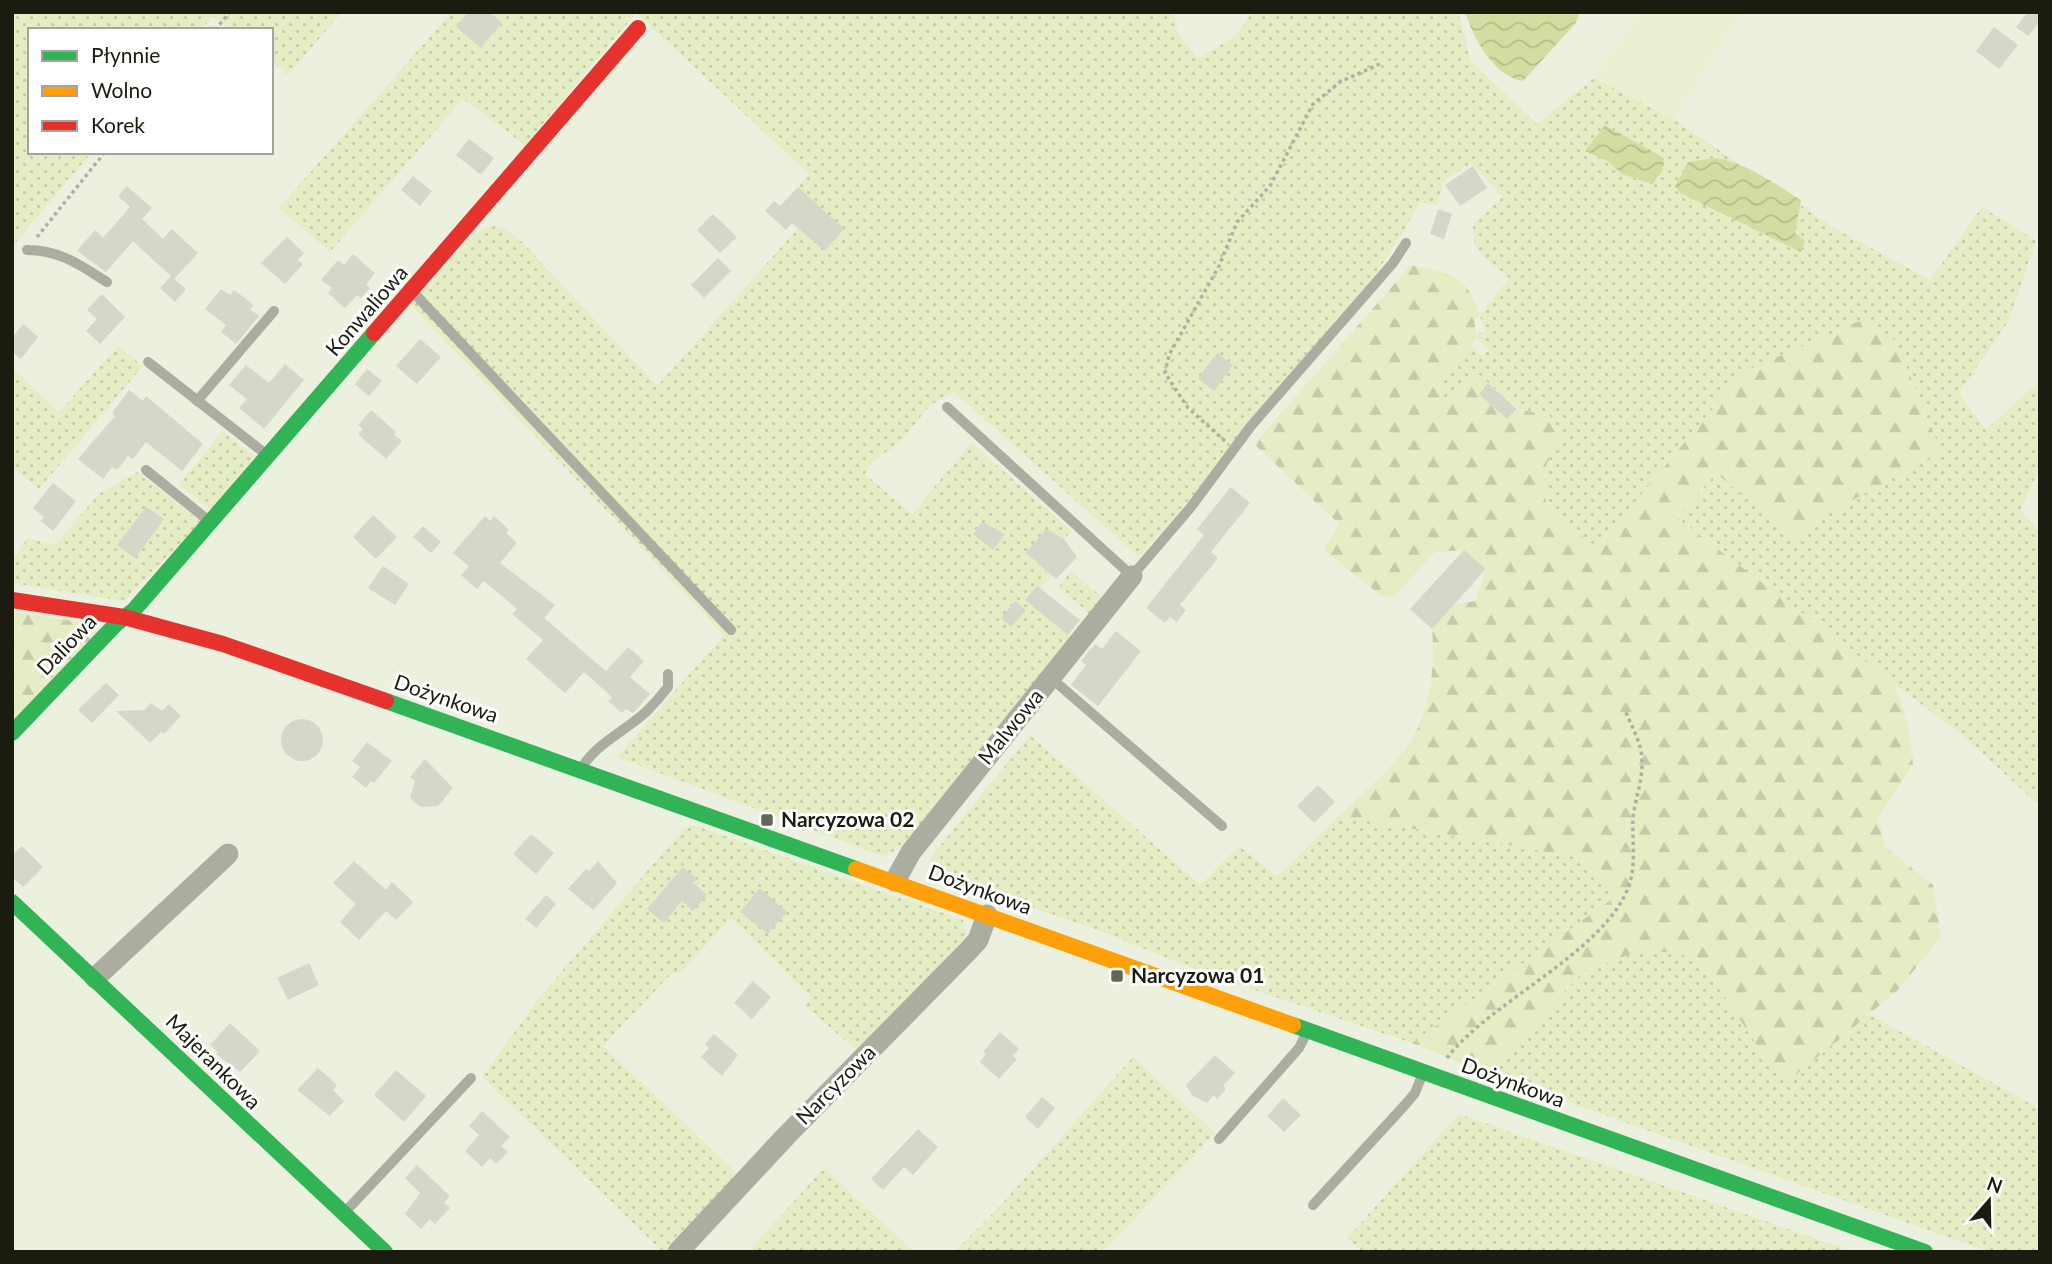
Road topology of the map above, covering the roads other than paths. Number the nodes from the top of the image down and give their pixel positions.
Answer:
1 (638, 28) dead end
2 (1406, 243) dead end
3 (27, 250) road end
4 (107, 282) dead end
5 (412, 291) junction
6 (274, 310) dead end
7 (148, 362) dead end
8 (197, 401) junction
9 (947, 407) dead end
10 (269, 456) junction
11 (146, 470) dead end
12 (210, 521) junction
13 (1132, 576) junction
14 (12, 600) edge
15 (124, 617) junction
16 (731, 630) dead end
17 (668, 674) dead end
18 (1051, 678) junction
19 (12, 733) edge
20 (581, 769) junction
21 (1222, 826) dead end
22 (228, 854) dead end
23 (895, 881) junction
24 (12, 902) edge
25 (987, 915) junction
26 (96, 978) junction
27 (1307, 1032) junction
28 (1429, 1076) junction
29 (471, 1078) dead end
30 (1219, 1139) dead end
31 (1313, 1205) dead end
32 (344, 1213) junction
33 (385, 1252) edge
34 (678, 1252) edge
35 (1925, 1252) edge

1 - 5 street, Konwaliowa
2 - 13 lane
3 - 4 lane
5 - 10 street, Konwaliowa
5 - 16 lane
6 - 8 lane
7 - 8 lane
8 - 10 lane
9 - 13 lane
10 - 12 street, Konwaliowa
11 - 12 lane
12 - 15 street, Konwaliowa
13 - 18 street, Malwowa
14 - 15 street, Dożynkowa
15 - 19 street, Daliowa
15 - 20 street, Dożynkowa
17 - 20 lane
18 - 21 lane
18 - 23 street, Malwowa
20 - 23 street, Dożynkowa
22 - 26 street
23 - 25 street, Dożynkowa
24 - 26 street, Majerankowa
25 - 27 street, Dożynkowa
25 - 34 street, Narcyzowa
26 - 32 street, Majerankowa
27 - 28 street, Dożynkowa
27 - 30 lane
28 - 31 lane
28 - 35 street, Dożynkowa
29 - 32 lane
32 - 33 street, Majerankowa

